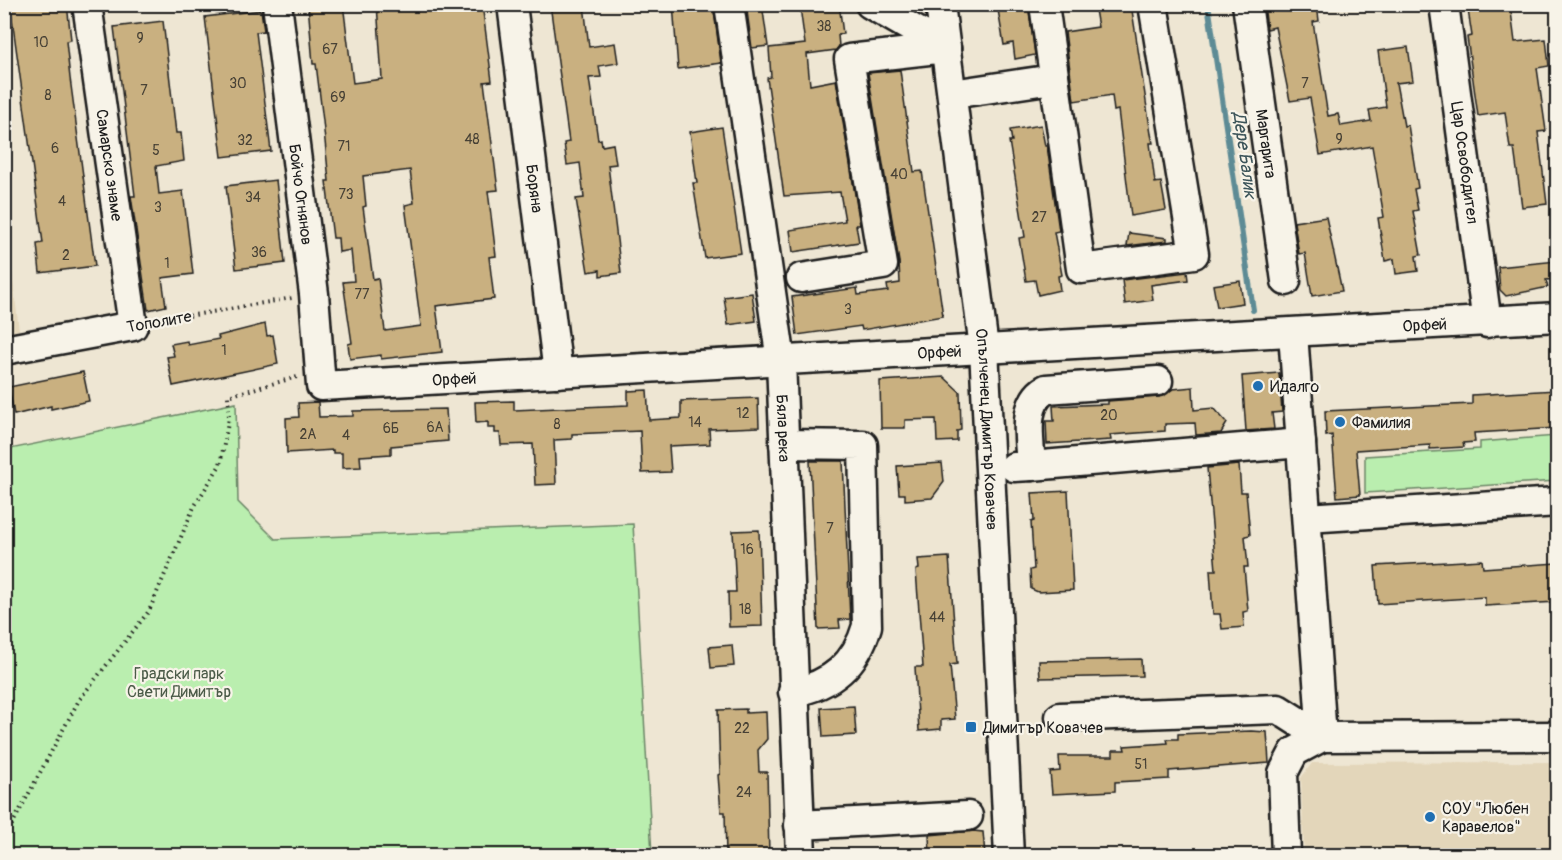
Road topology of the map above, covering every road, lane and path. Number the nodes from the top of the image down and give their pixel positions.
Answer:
1 (87, 4) edge
2 (277, 4) edge
3 (512, 4) edge
4 (729, 4) edge
5 (870, 4) edge
6 (940, 4) edge
7 (1044, 4) edge
8 (1153, 4) edge
9 (1247, 4) edge
10 (1444, 4) edge
11 (946, 48) junction
12 (1053, 79) junction
13 (952, 94) junction
14 (801, 278) dead end
15 (1286, 281) dead end
16 (314, 294) junction
17 (1557, 317) edge
18 (1487, 323) junction
19 (133, 326) junction
20 (1293, 333) junction
21 (984, 348) junction
22 (4, 350) edge
23 (781, 361) junction
24 (558, 373) junction
25 (320, 379) junction
26 (1158, 381) dead end
27 (1301, 443) junction
28 (784, 444) junction
29 (1031, 466) junction
30 (991, 469) junction
31 (1557, 502) edge
32 (1307, 518) junction
33 (1317, 670) junction
34 (793, 692) junction
35 (1278, 709) junction
36 (1060, 717) dead end
37 (1557, 735) edge
38 (1322, 737) junction
39 (1283, 772) junction
40 (968, 816) dead end
41 (799, 825) junction
42 (5, 836) edge
43 (4, 842) edge
44 (801, 855) edge
45 (1009, 855) edge
46 (1286, 855) edge

1 - 19 street, Самарско знаме
2 - 16 street, Бойчо Огнянов
3 - 24 street, Боряна
4 - 23 street, Бяла река
5 - 11 street
6 - 11 street, Опълченец Димитър Ковачев
7 - 12 street
8 - 12 street
9 - 15 street, Маргарита
10 - 18 street, Цар Освободител
11 - 13 street, Опълченец Димитър Ковачев
11 - 14 street
12 - 13 street
13 - 21 street, Опълченец Димитър Ковачев
16 - 19 path, Тополите
16 - 25 street, Бойчо Огнянов
17 - 18 street, Орфей
18 - 20 street, Орфей
19 - 22 street, Тополите
20 - 21 street, Орфей
20 - 27 street
21 - 23 street, Орфей
21 - 30 street, Опълченец Димитър Ковачев
23 - 24 street, Орфей
23 - 28 street, Бяла река
24 - 25 street, Орфей
25 - 42 path
26 - 29 street
27 - 29 street
27 - 32 street
28 - 34 street, Бяла река
28 - 34 street
29 - 30 street
30 - 45 street, Опълченец Димитър Ковачев
31 - 32 street
32 - 33 street
33 - 35 street
33 - 38 street
34 - 41 street, Бяла река
35 - 36 street
35 - 38 street
35 - 39 street
37 - 38 street
38 - 39 street
39 - 46 street
40 - 41 street
41 - 44 street, Бяла река
42 - 43 path

